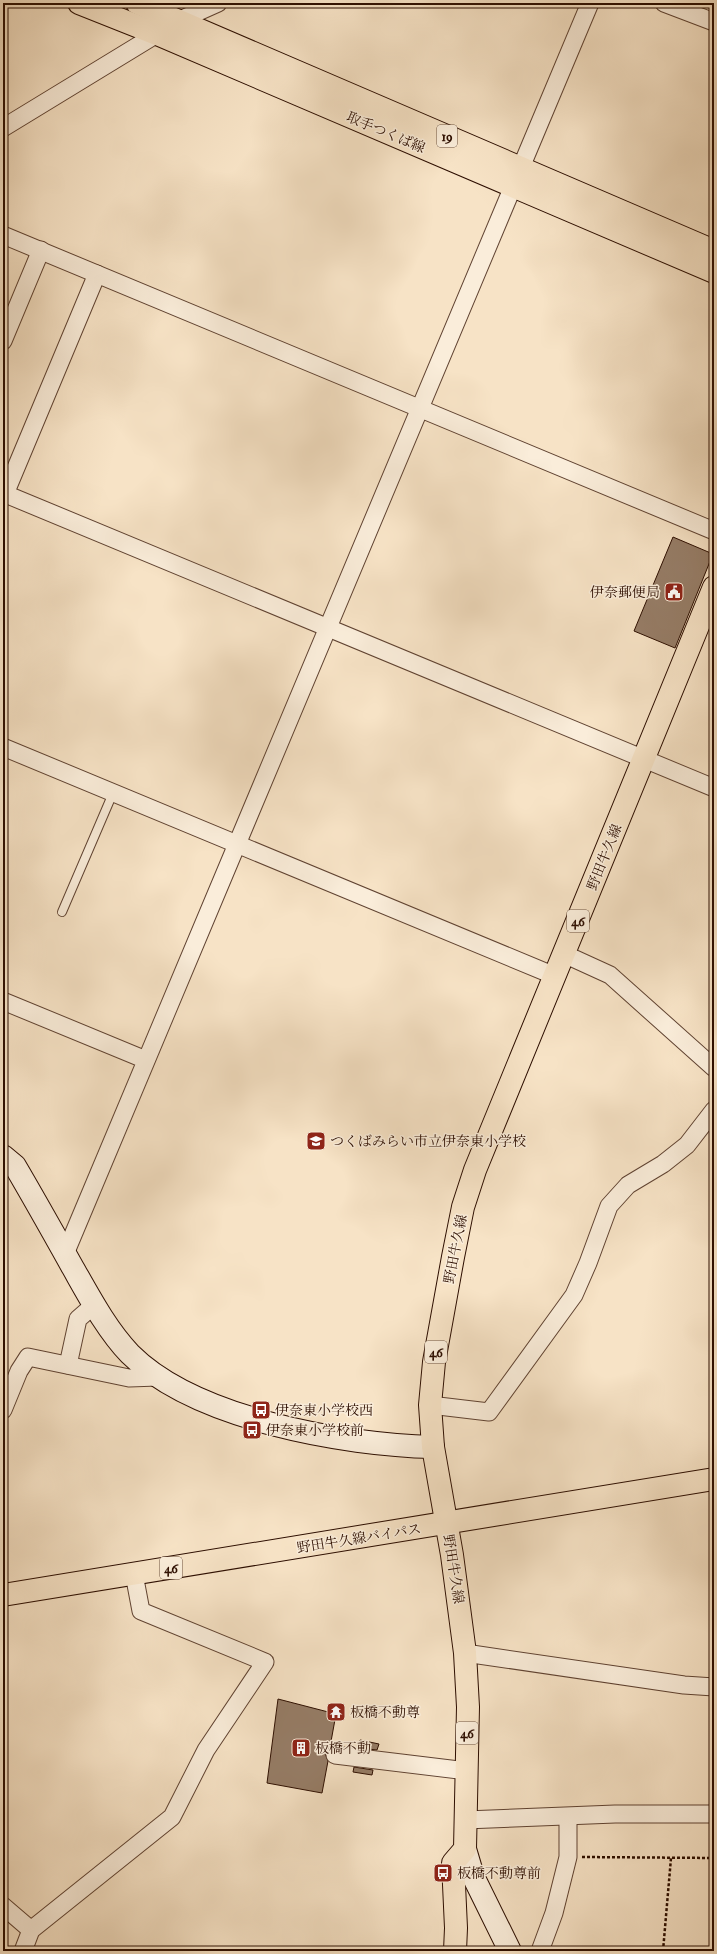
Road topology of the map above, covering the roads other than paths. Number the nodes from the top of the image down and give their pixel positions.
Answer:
1 (79, 3) edge
2 (137, 3) edge
3 (218, 3) edge
4 (590, 3) edge
5 (664, 3) edge
6 (180, 20) junction
7 (714, 22) edge
8 (157, 34) junction
9 (3, 128) edge
10 (516, 176) junction
11 (3, 236) edge
12 (41, 250) junction
13 (714, 251) edge
14 (714, 272) edge
15 (97, 274) junction
16 (3, 341) edge
17 (420, 408) junction
18 (4, 493) edge
19 (714, 531) edge
20 (714, 587) edge
21 (328, 627) junction
22 (3, 747) edge
23 (644, 759) junction
24 (714, 788) edge
25 (113, 793) junction
26 (236, 844) junction
27 (62, 912) dead end
28 (564, 954) junction
29 (555, 976) junction
30 (3, 1001) edge
31 (146, 1060) junction
32 (714, 1068) edge
33 (714, 1110) edge
34 (3, 1156) edge
35 (65, 1254) junction
36 (94, 1305) junction
37 (68, 1365) junction
38 (158, 1377) junction
39 (430, 1405) junction
40 (3, 1410) edge
41 (433, 1447) junction
42 (714, 1479) edge
43 (447, 1524) junction
44 (134, 1574) junction
45 (3, 1596) edge
46 (465, 1653) junction
47 (714, 1687) edge
48 (335, 1755) dead end
49 (467, 1772) junction
50 (714, 1814) edge
51 (568, 1817) junction
52 (465, 1820) junction
53 (465, 1850) junction
54 (3, 1906) edge
55 (31, 1930) junction
56 (23, 1951) edge
57 (455, 1951) edge
58 (510, 1951) edge
59 (540, 1951) edge

1 - 8 main road, 取手つくば線 / 19
2 - 6 main road, 取手つくば線 / 19
3 - 6 street
4 - 10 street
5 - 7 street
6 - 8 street
6 - 10 main road, 取手つくば線 / 19
8 - 9 street
8 - 10 main road, 取手つくば線 / 19
10 - 13 main road, 取手つくば線 / 19
10 - 14 main road, 取手つくば線 / 19
10 - 17 street
11 - 12 street
12 - 15 street
12 - 16 street
15 - 17 street
15 - 18 street
17 - 19 street
17 - 21 street
18 - 21 street
20 - 23 main road, 野田牛久線 / 46
21 - 23 street
21 - 26 street
22 - 25 street
23 - 24 street
23 - 28 main road, 野田牛久線 / 46
25 - 26 street
25 - 27 lane
26 - 29 street
26 - 31 street
28 - 29 main road, 野田牛久線 / 46
28 - 32 street
29 - 39 main road, 野田牛久線 / 46
30 - 31 street
31 - 35 street
33 - 39 street
34 - 35 street
35 - 36 street
36 - 37 street
36 - 38 street
37 - 38 street
37 - 40 street
38 - 41 street
39 - 41 main road, 野田牛久線 / 46
41 - 43 main road, 野田牛久線 / 46
42 - 43 main road, 野田牛久線バイパス / 46
43 - 44 main road, 野田牛久線バイパス / 46
43 - 46 main road, 野田牛久線 / 46
44 - 45 main road, 野田牛久線バイパス / 46
44 - 55 street
46 - 47 street
46 - 49 main road, 野田牛久線 / 46
48 - 49 street
49 - 52 main road, 野田牛久線 / 46
50 - 51 street
51 - 52 street
51 - 59 street
52 - 53 main road, 野田牛久線 / 46
53 - 57 main road
53 - 58 street
54 - 55 street
55 - 56 street

